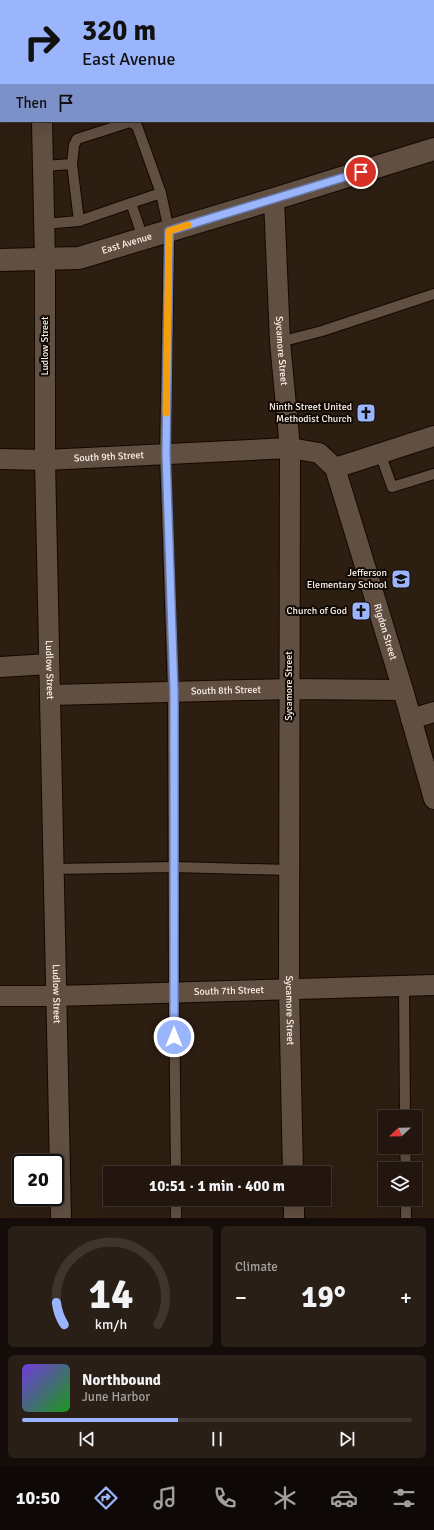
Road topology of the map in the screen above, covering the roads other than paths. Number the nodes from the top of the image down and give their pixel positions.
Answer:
1 (45, 122) edge
2 (434, 149) edge
3 (72, 164) junction
4 (43, 166) junction
5 (161, 193) junction
6 (274, 199) junction
7 (131, 204) junction
8 (79, 221) junction
9 (44, 224) junction
10 (169, 231) junction
11 (144, 238) junction
12 (0, 260) edge
13 (45, 260) junction
14 (434, 294) edge
15 (280, 342) junction
16 (434, 436) edge
17 (290, 448) junction
18 (380, 453) junction
19 (166, 454) junction
20 (0, 459) edge
21 (45, 460) junction
22 (335, 468) junction
23 (434, 474) edge
24 (49, 664) junction
25 (0, 667) edge
26 (289, 689) junction
27 (402, 690) junction
28 (174, 692) junction
29 (50, 695) junction
30 (434, 712) edge
31 (411, 719) junction
32 (434, 799) edge
33 (174, 867) junction
34 (53, 869) junction
35 (289, 870) junction
36 (434, 985) edge
37 (404, 986) junction
38 (289, 988) junction
39 (174, 992) junction
40 (0, 996) edge
41 (56, 996) junction
42 (405, 1110) edge
43 (176, 1166) edge
44 (293, 1166) edge
45 (176, 1206) edge
46 (294, 1206) edge
47 (406, 1206) edge
48 (61, 1218) edge
49 (176, 1218) edge
50 (294, 1218) edge
51 (406, 1218) edge

1 - 4 street, Ludlow Street
2 - 6 street, East Avenue
3 - 4 lane
3 - 5 lane
3 - 8 lane
4 - 9 street, Ludlow Street
5 - 7 lane
5 - 10 lane
6 - 10 street, East Avenue
6 - 15 street, Sycamore Street
7 - 8 lane
7 - 11 lane
8 - 9 lane
9 - 13 street, Ludlow Street
10 - 11 street, East Avenue
10 - 19 lane
11 - 13 street, East Avenue
12 - 13 street, East Avenue
13 - 21 street, Ludlow Street
14 - 15 lane
15 - 17 street, Sycamore Street
16 - 18 street
17 - 19 street, South 9th Street
17 - 22 street
17 - 26 street, Sycamore Street
18 - 22 street
18 - 23 lane
19 - 21 street, South 9th Street
19 - 28 lane
20 - 21 street, South 9th Street
21 - 24 street, Ludlow Street
22 - 27 street, Rigdon Street
24 - 25 street
24 - 29 street, Ludlow Street
26 - 27 street, South 8th Street
26 - 28 street, South 8th Street
26 - 35 street, Sycamore Street
27 - 31 street, Rigdon Street
28 - 29 street, South 8th Street
28 - 33 lane
29 - 34 street, Ludlow Street
30 - 31 street
31 - 32 street, Rigdon Street
33 - 34 lane
33 - 35 lane
33 - 39 lane
34 - 41 street, Ludlow Street
35 - 38 street, Sycamore Street
36 - 37 street, South 7th Street
37 - 38 street, South 7th Street
37 - 42 lane
38 - 39 street, South 7th Street
38 - 44 street, Sycamore Street
39 - 41 street, South 7th Street
39 - 43 lane
40 - 41 street, South 7th Street
41 - 48 street, Ludlow Street
45 - 49 lane
46 - 50 street
47 - 51 lane

